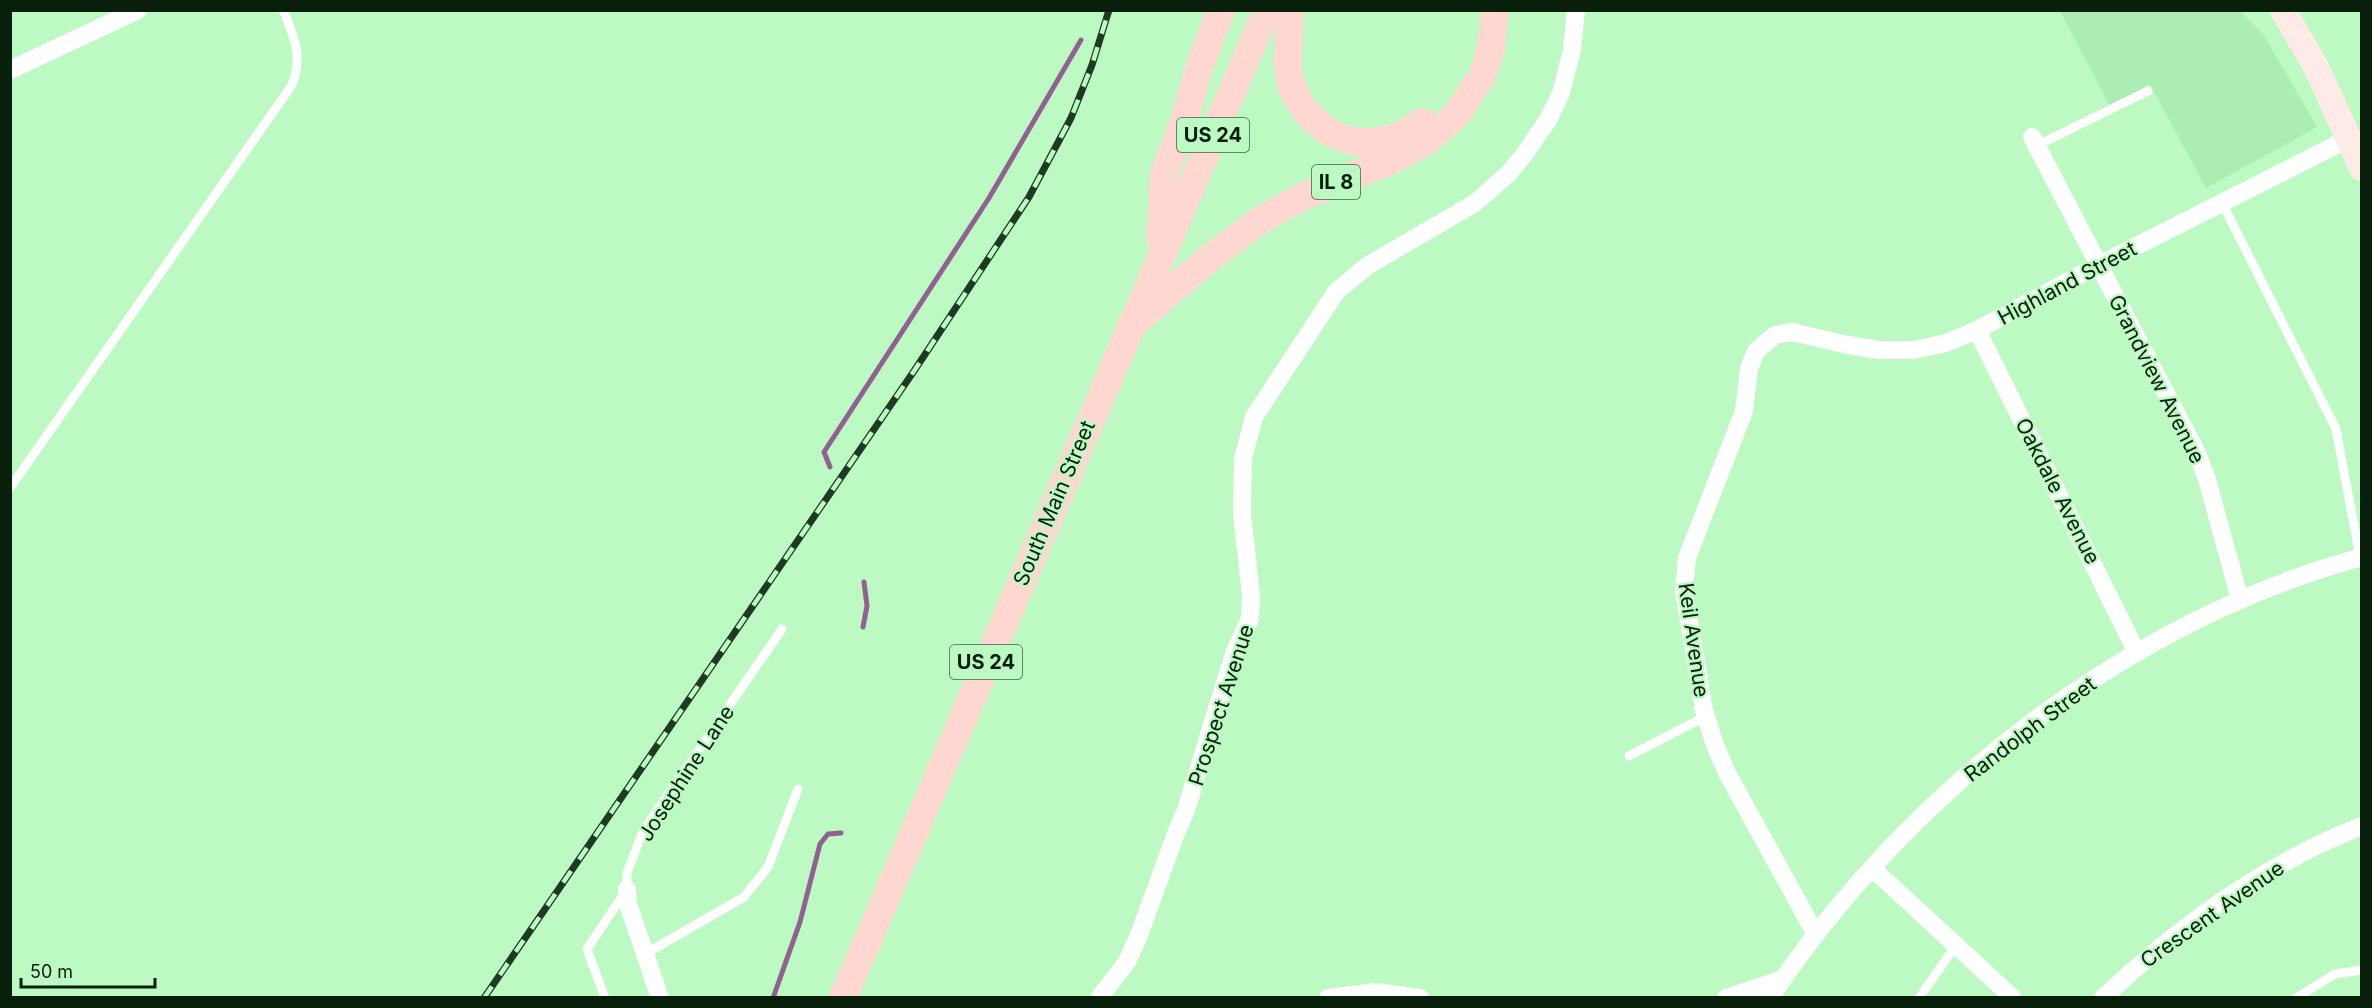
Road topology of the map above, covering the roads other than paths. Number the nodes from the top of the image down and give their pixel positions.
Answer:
1 (138, 10) edge
2 (283, 10) edge
3 (1221, 10) edge
4 (1268, 10) edge
5 (1290, 10) edge
6 (1480, 10) edge
7 (1495, 10) edge
8 (1576, 10) edge
9 (2283, 10) edge
10 (116, 15) edge
11 (10, 70) edge
12 (2148, 91) dead end
13 (2348, 139) junction
14 (2034, 141) joint
15 (2361, 168) edge
16 (2222, 203) junction
17 (1159, 260) junction
18 (2099, 265) junction
19 (1130, 327) junction
20 (1977, 330) junction
21 (1769, 339) joint
22 (10, 488) edge
23 (2361, 557) edge
24 (2240, 600) junction
25 (782, 629) dead end
26 (2137, 652) junction
27 (1706, 716) junction
28 (1629, 756) dead end
29 (798, 789) dead end
30 (2361, 826) edge
31 (1872, 868) junction
32 (627, 889) junction
33 (1815, 933) junction
34 (1956, 945) junction
35 (645, 954) junction
36 (2361, 970) edge
37 (1783, 979) junction
38 (605, 998) edge
39 (660, 998) edge
40 (843, 998) edge
41 (1099, 998) edge
42 (1328, 998) edge
43 (1420, 998) edge
44 (1726, 998) edge
45 (1770, 998) edge
46 (1918, 998) edge
47 (2013, 998) edge
48 (2103, 998) edge
49 (2296, 998) edge

1 - 10 street
2 - 22 lane
3 - 17 main road
4 - 17 main road, South Main Street / US 24
5 - 6 main road, IL 8
7 - 19 main road, IL 8
8 - 41 street, Prospect Avenue
9 - 13 street
10 - 11 street
12 - 14 lane
13 - 15 street
13 - 16 street, Highland Street
14 - 18 street, Grandview Avenue
16 - 18 street, Highland Street
16 - 23 lane
17 - 19 main road, South Main Street / US 24
18 - 20 street, Highland Street
18 - 24 street, Grandview Avenue
19 - 40 main road, South Main Street / US 24
20 - 21 street, Highland Street
20 - 26 street, Oakdale Avenue
21 - 27 street, Keil Avenue
23 - 24 street, Randolph Street
24 - 26 street, Randolph Street
25 - 32 lane, Josephine Lane
26 - 31 street, Randolph Street
27 - 28 lane
27 - 33 street, Keil Avenue
29 - 35 lane
30 - 48 street, Crescent Avenue
31 - 33 street, Randolph Street
31 - 34 street
32 - 35 street, Josephine Lane
32 - 38 lane
33 - 37 street, Randolph Street
34 - 46 lane
34 - 47 street
35 - 39 street, Josephine Lane
36 - 49 lane
37 - 44 street
37 - 45 street, Randolph Street
42 - 43 street

